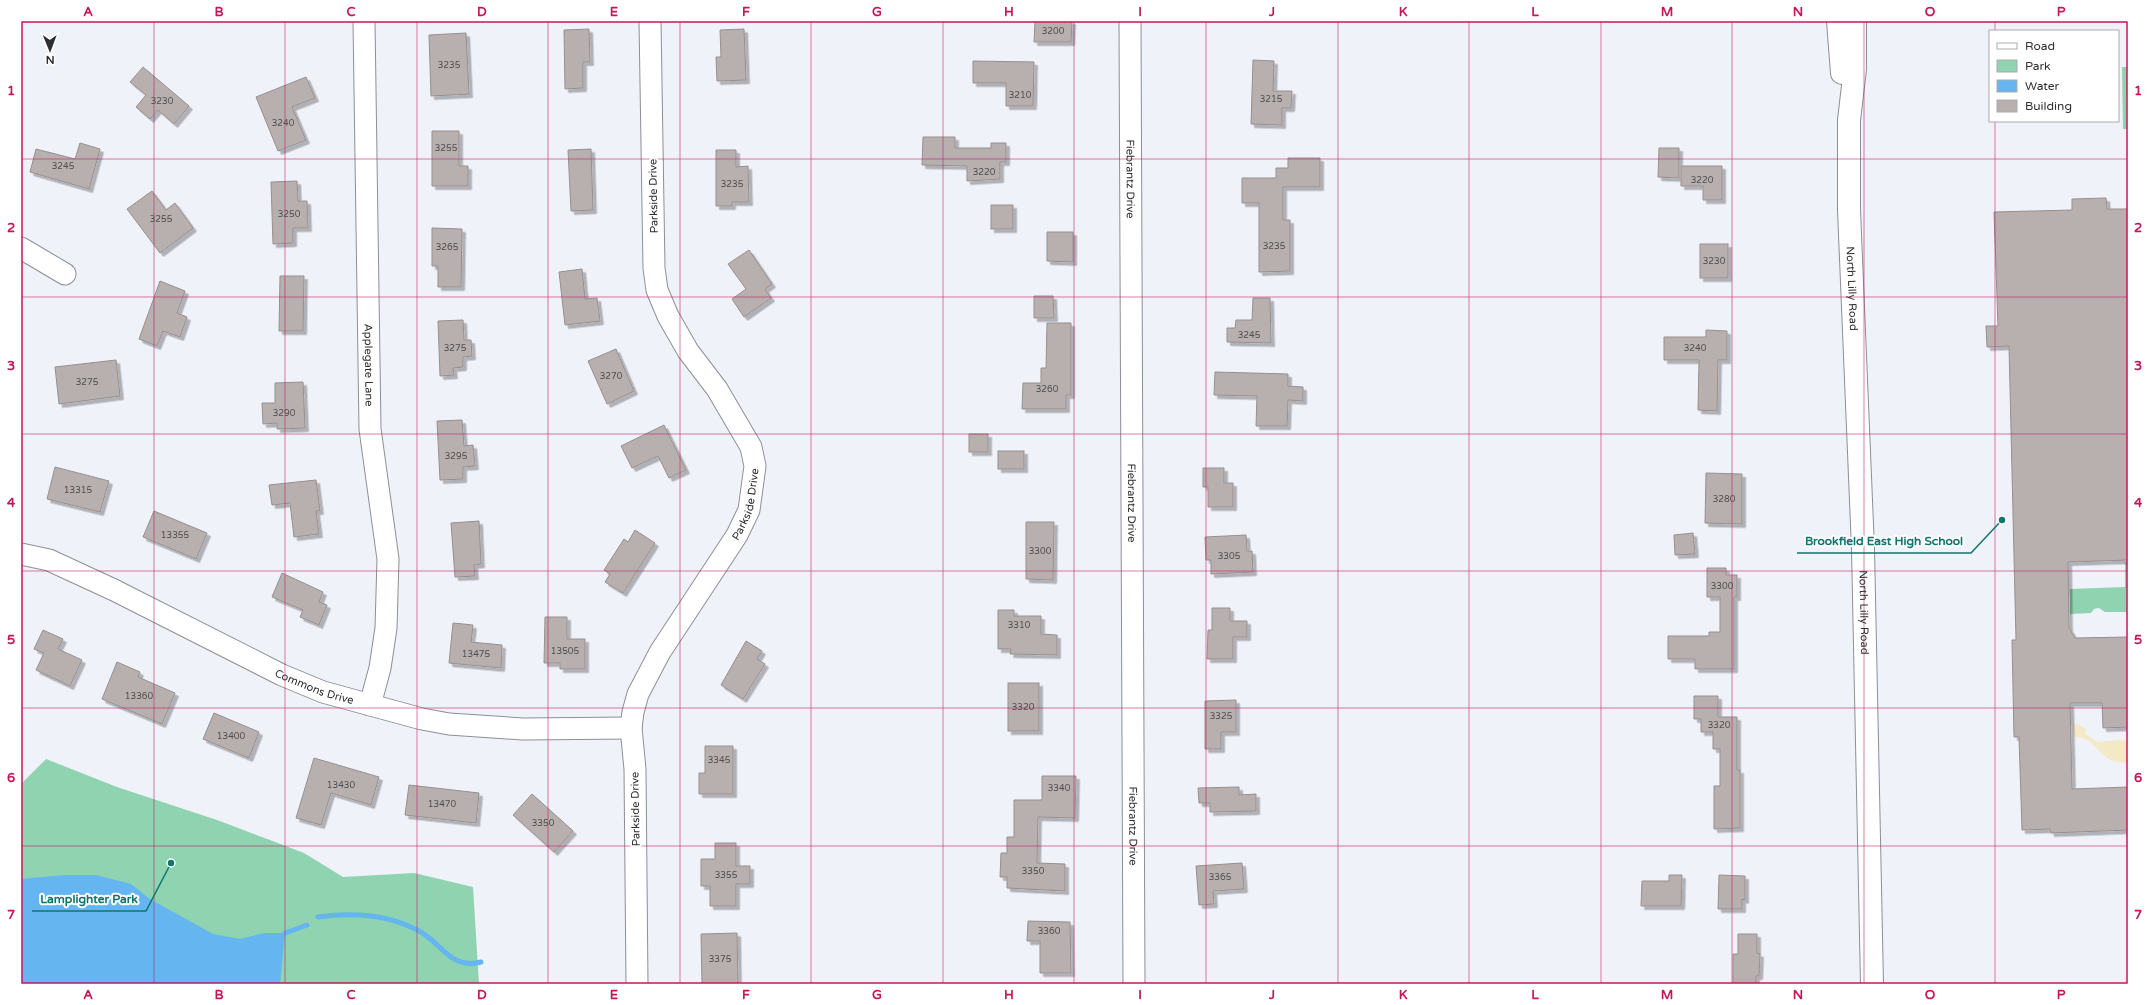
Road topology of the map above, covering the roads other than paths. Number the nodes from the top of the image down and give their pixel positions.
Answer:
1 (364, 21) edge
2 (650, 21) edge
3 (1130, 21) edge
4 (1838, 21) edge
5 (1855, 21) edge
6 (1849, 120) junction
7 (21, 248) edge
8 (65, 274) dead end
9 (21, 554) edge
10 (370, 705) junction
11 (631, 728) junction
12 (637, 984) edge
13 (1134, 984) edge
14 (1872, 984) edge

1 - 10 street, Applegate Lane
2 - 11 street, Parkside Drive
3 - 13 street, Fiebrantz Drive
4 - 6 street, North Lilly Road
5 - 6 street, North Lilly Road
6 - 14 street, North Lilly Road
7 - 8 street
9 - 10 street, Commons Drive
10 - 11 street, Commons Drive
11 - 12 street, Parkside Drive

